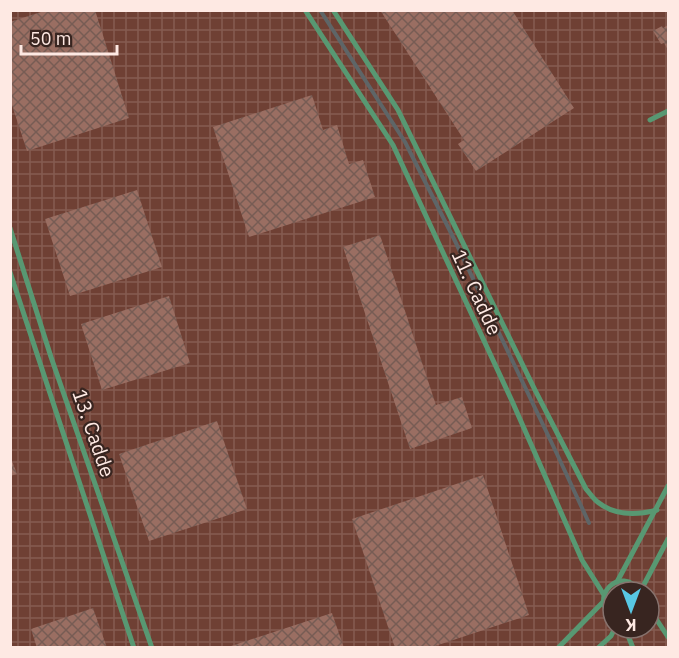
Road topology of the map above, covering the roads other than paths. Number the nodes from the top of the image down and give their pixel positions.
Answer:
1 (305, 10) edge
2 (333, 10) edge
3 (669, 111) edge
4 (650, 120) dead end
5 (10, 228) edge
6 (10, 272) edge
7 (669, 486) edge
8 (657, 510) junction
9 (669, 539) edge
10 (618, 580) edge
11 (647, 580) edge
12 (601, 594) edge
13 (601, 602) edge
14 (134, 648) edge
15 (152, 648) edge
16 (558, 648) edge

1 - 12 lane, 11. Cadde
2 - 8 lane, 11. Cadde
3 - 4 lane
5 - 15 lane, 13. Cadde
6 - 14 lane, 13. Cadde
7 - 8 lane
8 - 10 lane
9 - 11 lane
13 - 16 lane

